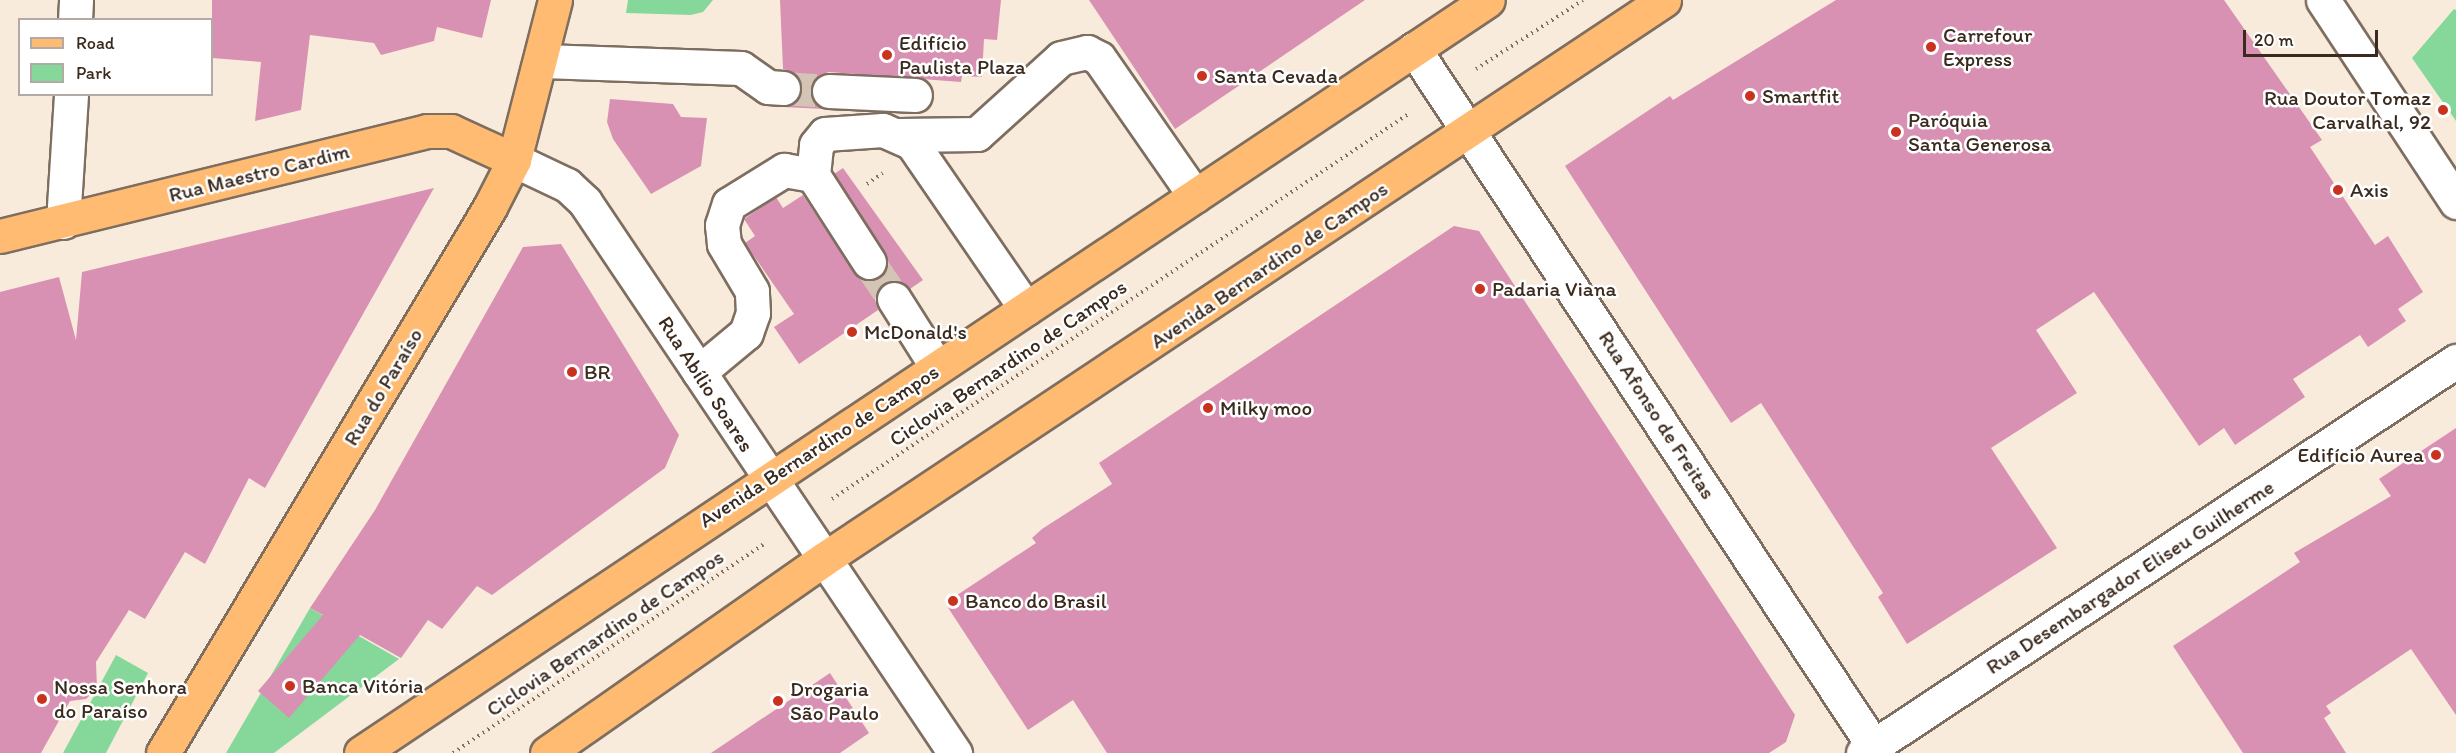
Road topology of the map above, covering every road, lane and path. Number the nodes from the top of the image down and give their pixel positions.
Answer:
1 (76, 0) edge
2 (555, 0) edge
3 (1450, 0) edge
4 (1488, 0) edge
5 (1582, 0) edge
6 (1664, 0) edge
7 (2323, 0) edge
8 (75, 18) edge
9 (1414, 49) junction
10 (543, 61) junction
11 (783, 88) tunnel mouth
12 (829, 91) tunnel mouth
13 (1443, 91) junction
14 (915, 95) dead end
15 (70, 96) edge
16 (1470, 129) junction
17 (900, 135) junction
18 (514, 160) junction
19 (813, 175) junction
20 (1195, 196) junction
21 (2456, 202) edge
22 (63, 222) junction
23 (0, 236) edge
24 (869, 262) tunnel mouth
25 (894, 299) tunnel mouth
26 (1026, 309) junction
27 (2456, 361) edge
28 (938, 367) junction
29 (699, 372) junction
30 (768, 478) junction
31 (797, 522) junction
32 (824, 559) junction
33 (1871, 751) edge
34 (163, 753) edge
35 (361, 753) edge
36 (453, 753) edge
37 (547, 753) edge
38 (956, 753) edge

1 - 8 street
2 - 10 main road, Rua do Paraíso
3 - 9 main road
4 - 9 main road, Avenida Bernardino de Campos
5 - 13 path, Ciclovia Bernardino de Campos
6 - 16 main road, Avenida Bernardino de Campos
7 - 21 street
9 - 13 street, Rua Afonso de Freitas
9 - 20 main road, Avenida Bernardino de Campos
10 - 11 street
10 - 18 main road, Rua do Paraíso
12 - 14 street
13 - 16 street, Rua Afonso de Freitas
13 - 31 path, Ciclovia Bernardino de Campos
15 - 22 street
16 - 32 main road, Avenida Bernardino de Campos
16 - 33 street, Rua Afonso de Freitas
17 - 19 street
17 - 20 street
17 - 26 street
18 - 22 main road, Rua Maestro Cardim
18 - 29 street, Rua Abílio Soares
18 - 34 main road, Rua do Paraíso
19 - 24 street
19 - 29 street
20 - 26 main road, Avenida Bernardino de Campos
22 - 23 main road, Rua Maestro Cardim
25 - 28 street
26 - 28 main road, Avenida Bernardino de Campos
27 - 33 street, Rua Desembargador Eliseu Guilherme
28 - 30 main road, Avenida Bernardino de Campos
29 - 30 street, Rua Abílio Soares
30 - 31 street, Rua Abílio Soares
30 - 35 main road, Avenida Bernardino de Campos
31 - 32 street, Rua Abílio Soares
31 - 36 path, Ciclovia Bernardino de Campos
32 - 37 main road, Avenida Bernardino de Campos
32 - 38 street, Rua Abílio Soares

